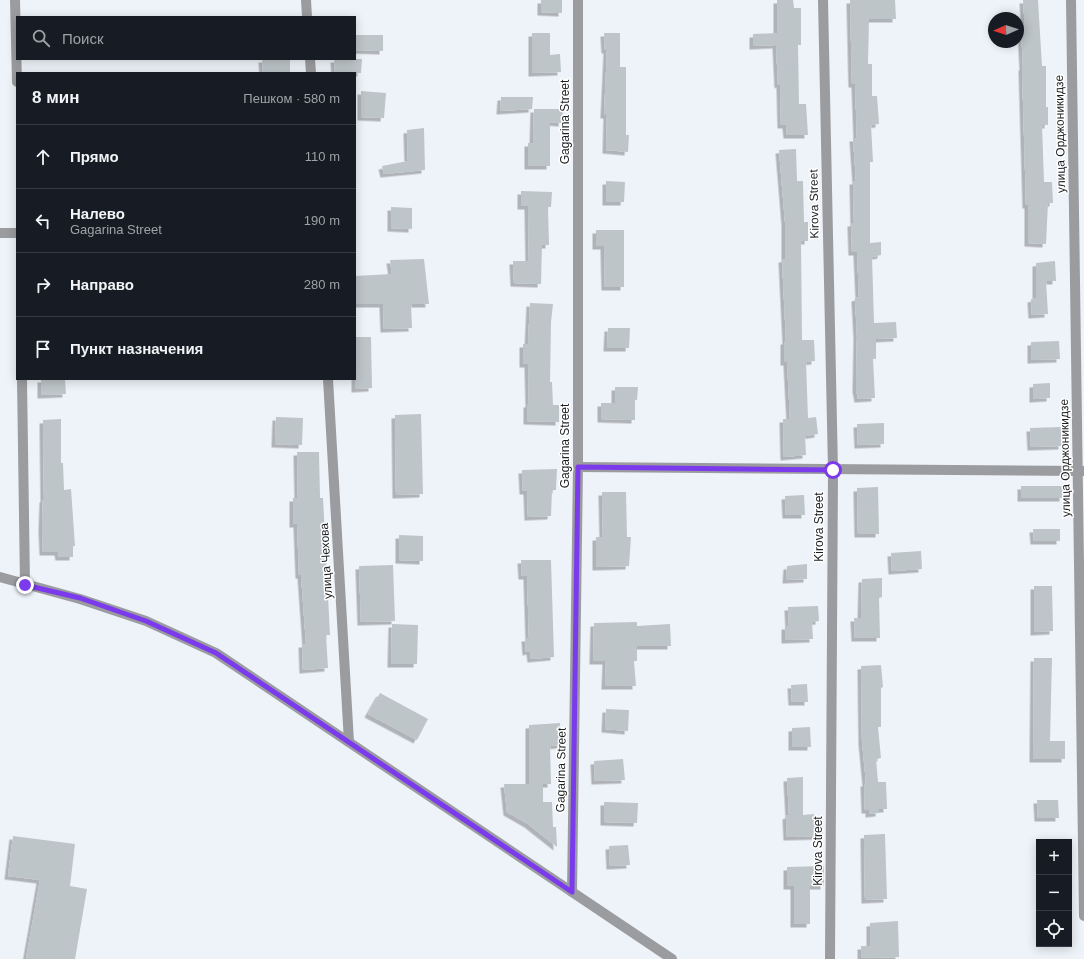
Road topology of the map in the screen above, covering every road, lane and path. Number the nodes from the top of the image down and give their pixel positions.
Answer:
1 (15, 0) edge
2 (306, 0) edge
3 (578, 0) edge
4 (823, 0) edge
5 (1071, 0) edge
6 (307, 16) edge
7 (16, 41) edge
8 (16, 60) edge
9 (310, 60) edge
10 (17, 72) edge
11 (311, 72) edge
12 (0, 233) edge
13 (16, 233) edge
14 (22, 380) edge
15 (328, 380) edge
16 (578, 467) junction
17 (833, 470) junction
18 (1081, 471) edge
19 (0, 577) edge
20 (25, 585) junction
21 (349, 742) junction
22 (572, 892) junction
23 (1084, 916) edge
24 (672, 959) edge
25 (830, 959) edge

1 - 7 street
2 - 6 street
3 - 16 street, Gagarina Street
4 - 17 street, Kirova Street
5 - 18 street, улица Орджоникидзе
8 - 10 street
9 - 11 street
12 - 13 street
14 - 20 street
15 - 21 street, улица Чехова
16 - 17 street
16 - 22 street, Gagarina Street
17 - 18 street
17 - 25 street, Kirova Street
18 - 23 street, улица Орджоникидзе
19 - 20 street
20 - 21 street
21 - 22 street
22 - 24 street

